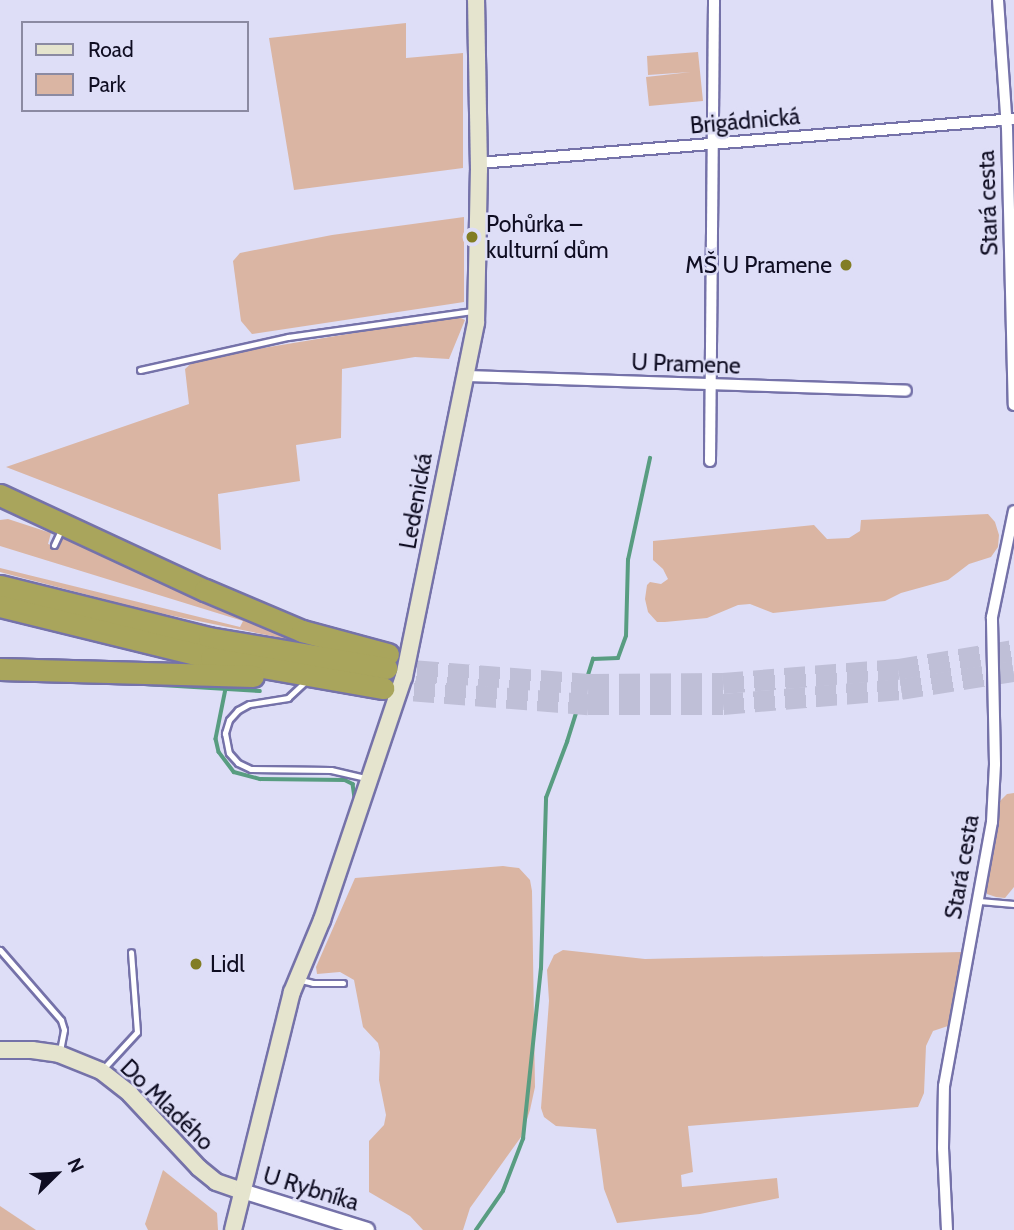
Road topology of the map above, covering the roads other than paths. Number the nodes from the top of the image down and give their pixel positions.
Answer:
1 (476, 0) edge
2 (714, 0) edge
3 (998, 0) edge
4 (1010, 119) edge
5 (713, 145) junction
6 (479, 163) junction
7 (477, 310) junction
8 (140, 370) dead end
9 (465, 376) junction
10 (711, 386) junction
11 (906, 391) dead end
12 (1014, 405) edge
13 (710, 461) dead end
14 (0, 495) edge
15 (0, 509) edge
16 (1014, 511) edge
17 (65, 535) junction
18 (0, 586) edge
19 (0, 606) edge
20 (6, 667) edge
21 (386, 670) junction
22 (309, 677) junction
23 (370, 779) junction
24 (979, 901) junction
25 (1014, 905) edge
26 (0, 950) edge
27 (131, 952) dead end
28 (343, 983) dead end
29 (295, 986) junction
30 (0, 1050) edge
31 (59, 1054) junction
32 (101, 1072) junction
33 (242, 1191) junction
34 (233, 1230) edge
35 (364, 1230) edge
36 (947, 1230) edge

1 - 6 main road, Ledenická
2 - 5 street
3 - 4 street, Stará cesta
4 - 5 street, Brigádnická
4 - 12 street, Stará cesta
5 - 6 street, Brigádnická
5 - 10 street
6 - 7 main road, Ledenická
7 - 8 lane
7 - 9 main road, Ledenická
9 - 10 street, U Pramene
9 - 23 main road, Ledenická
10 - 11 street, U Pramene
10 - 13 street
14 - 17 highway
15 - 17 highway
16 - 24 street, Stará cesta
17 - 21 highway
18 - 21 highway
19 - 22 highway
20 - 22 highway
21 - 22 highway
22 - 23 lane
23 - 29 main road, Ledenická
24 - 25 lane
24 - 36 street, Stará cesta
26 - 31 lane
27 - 32 lane
28 - 29 lane
29 - 33 main road, Ledenická
30 - 31 main road, Do Mladého
31 - 32 main road, Do Mladého
32 - 33 main road, Do Mladého
33 - 34 main road, Ledenická
33 - 35 street, U Rybníka

